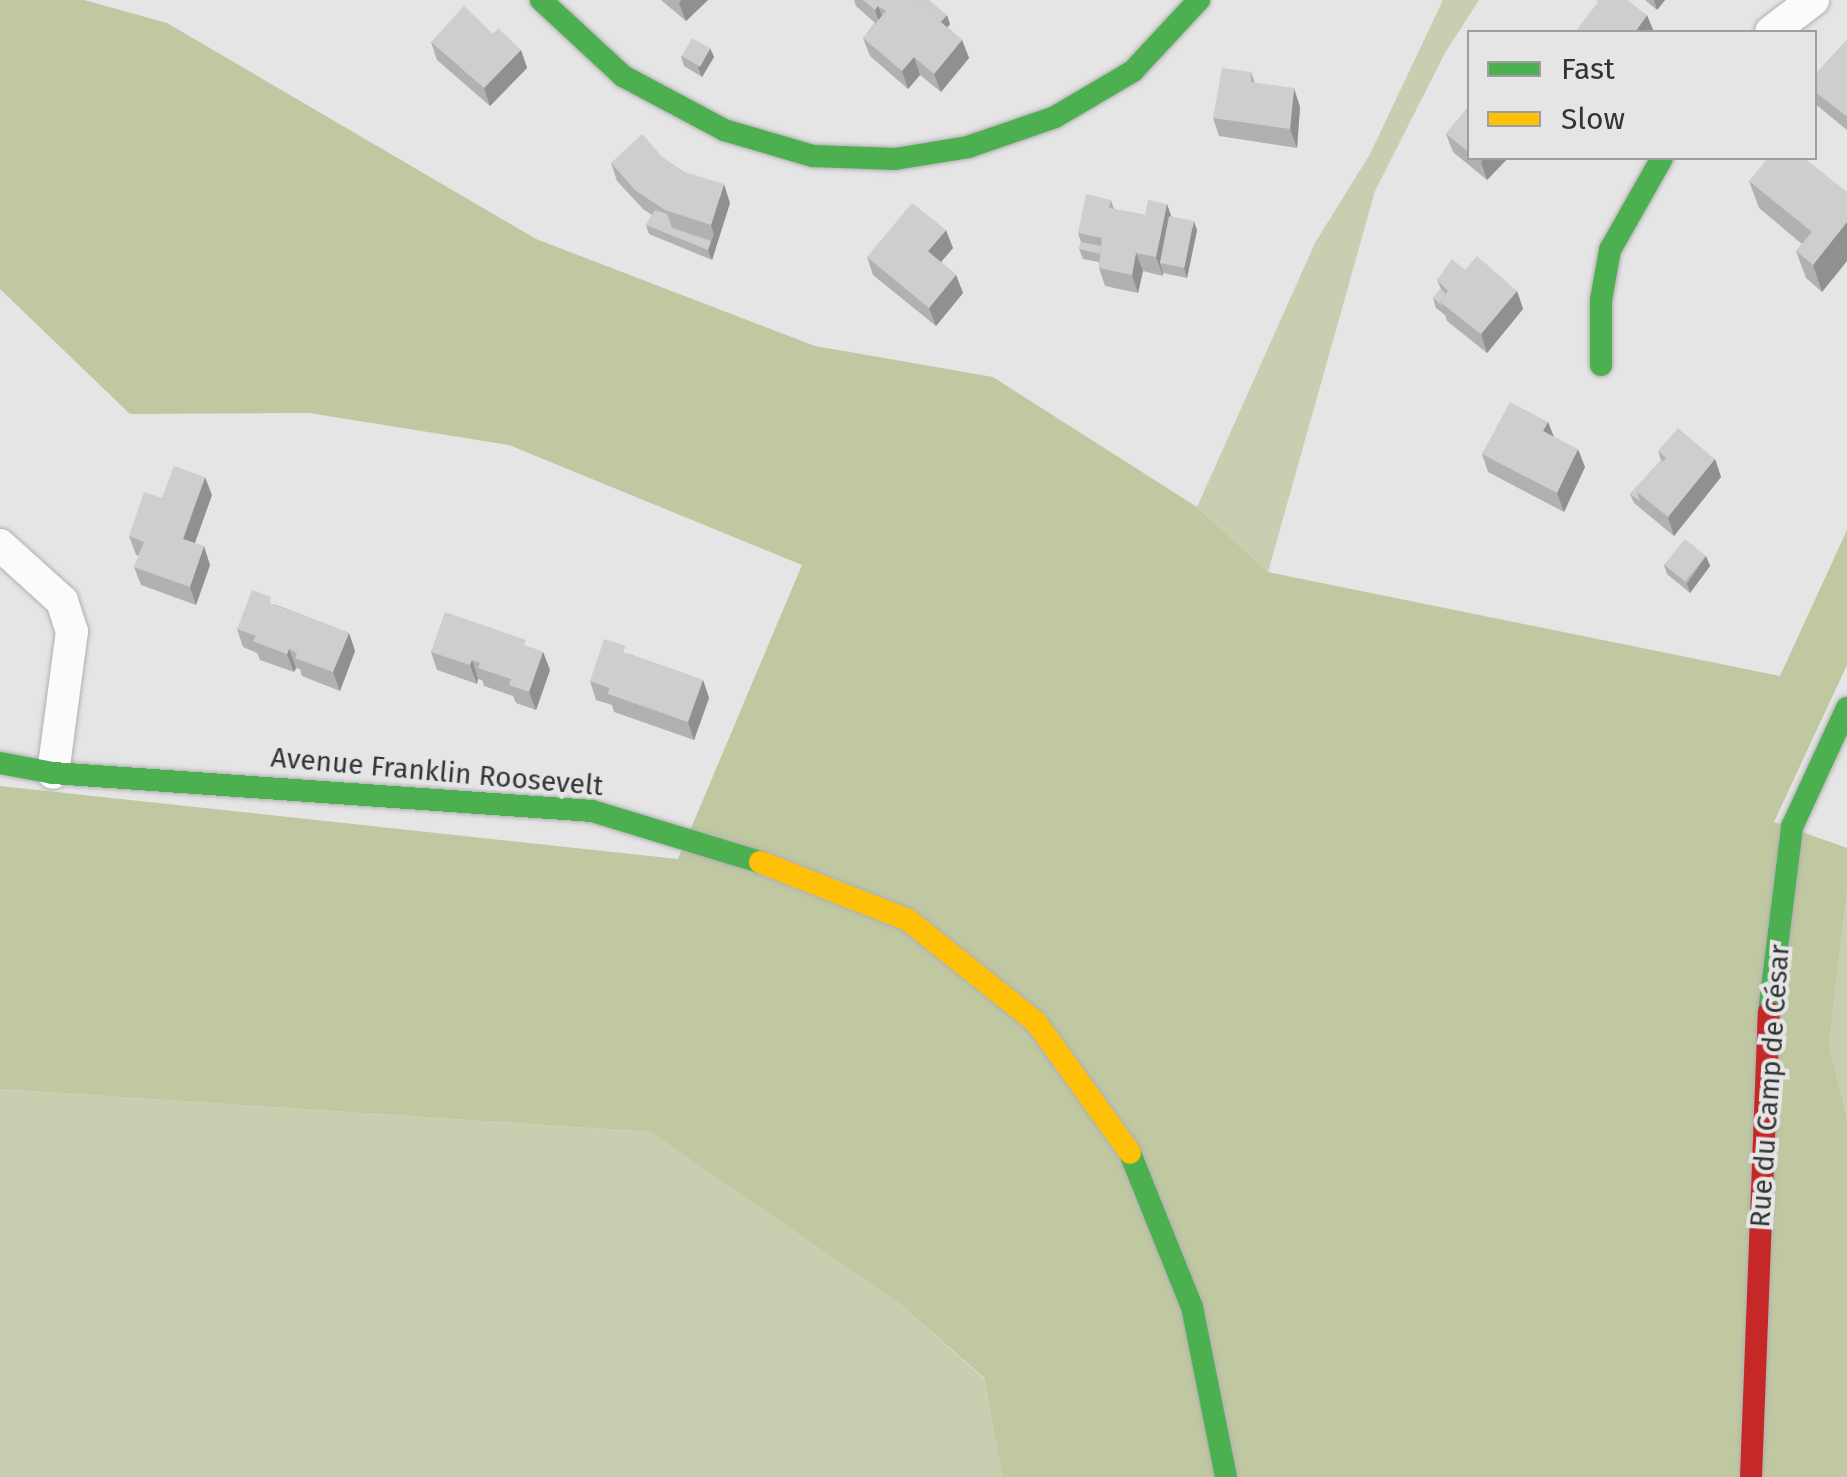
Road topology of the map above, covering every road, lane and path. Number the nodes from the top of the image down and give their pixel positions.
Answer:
1 (541, 0) edge
2 (1199, 0) edge
3 (1813, 0) edge
4 (1774, 30) edge
5 (1661, 160) edge
6 (1601, 365) dead end
7 (0, 545) edge
8 (1847, 708) edge
9 (0, 764) edge
10 (53, 773) junction
11 (1226, 1477) edge
12 (1751, 1477) edge

1 - 2 street
3 - 4 street
5 - 6 street
7 - 10 street
8 - 12 street, Rue du Camp de César
9 - 10 street, Avenue Franklin Roosevelt
10 - 11 street, Avenue Franklin Roosevelt

